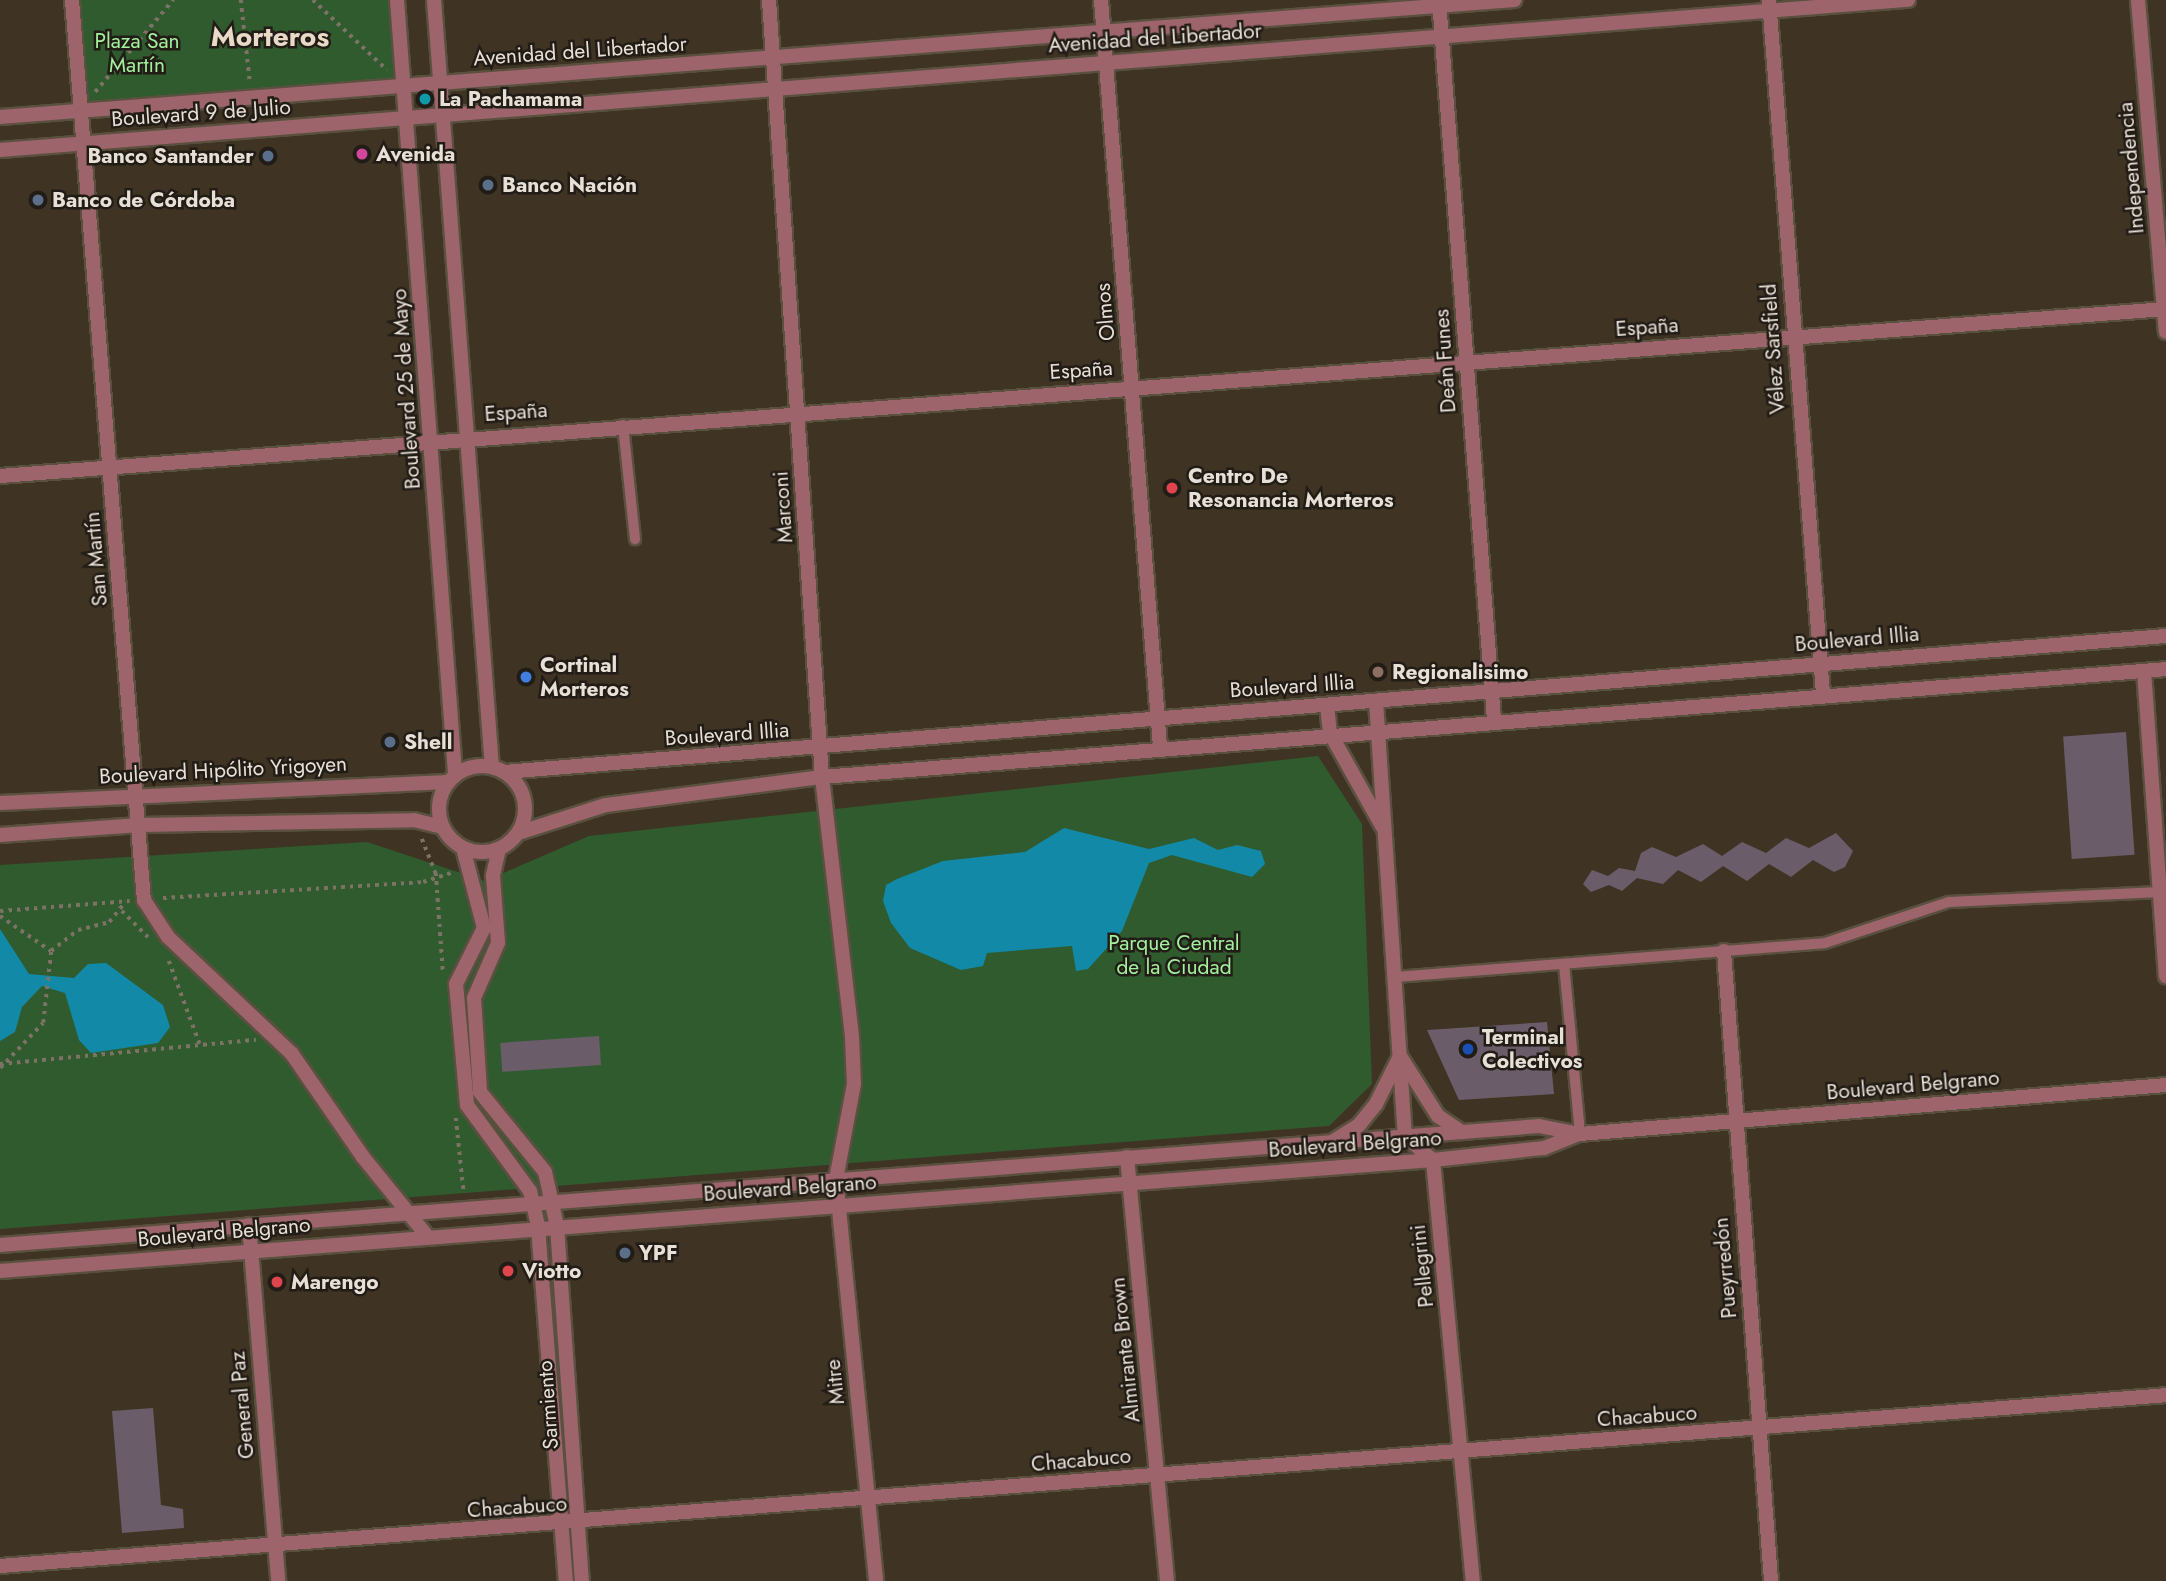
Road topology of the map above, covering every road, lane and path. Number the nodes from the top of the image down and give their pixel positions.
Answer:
1 (72, 0) edge
2 (173, 0) edge
3 (241, 0) edge
4 (313, 0) edge
5 (397, 0) edge
6 (434, 0) edge
7 (769, 0) edge
8 (1101, 0) edge
9 (1514, 0) edge
10 (1908, 0) edge
11 (2138, 0) edge
12 (1439, 3) edge
13 (1769, 5) edge
14 (1103, 32) junction
15 (1441, 37) junction
16 (773, 57) junction
17 (1106, 63) junction
18 (440, 83) junction
19 (403, 86) junction
20 (775, 89) junction
21 (252, 97) junction
22 (79, 110) junction
23 (442, 113) junction
24 (0, 117) edge
25 (405, 118) junction
26 (82, 143) junction
27 (0, 150) edge
28 (2165, 309) edge
29 (2166, 332) edge
30 (1793, 337) junction
31 (1466, 362) junction
32 (1132, 387) junction
33 (798, 411) junction
34 (624, 425) junction
35 (468, 437) junction
36 (431, 440) junction
37 (109, 467) junction
38 (0, 476) edge
39 (635, 539) dead end
40 (2166, 636) edge
41 (1819, 663) junction
42 (2166, 669) edge
43 (2144, 671) junction
44 (1491, 690) junction
45 (1823, 694) junction
46 (1376, 701) junction
47 (1327, 705) junction
48 (1158, 718) junction
49 (1494, 719) junction
50 (1378, 729) junction
51 (1330, 733) junction
52 (1160, 746) junction
53 (821, 747) junction
54 (498, 769) junction
55 (822, 777) junction
56 (452, 778) junction
57 (137, 794) junction
58 (0, 803) edge
59 (140, 825) junction
60 (443, 827) junction
61 (1385, 830) junction
62 (518, 833) junction
63 (0, 835) edge
64 (463, 848) junction
65 (499, 849) junction
66 (474, 872) junction
67 (2160, 892) junction
68 (144, 900) junction
69 (125, 902) junction
70 (122, 911) junction
71 (0, 914) edge
72 (158, 948) dead end
73 (51, 951) junction
74 (1724, 951) junction
75 (167, 957) dead end
76 (1564, 964) junction
77 (2166, 975) edge
78 (1394, 978) junction
79 (278, 1038) junction
80 (201, 1046) junction
81 (1400, 1056) junction
82 (1, 1065) edge
83 (2166, 1085) edge
84 (1733, 1121) junction
85 (1462, 1132) junction
86 (1580, 1134) junction
87 (1405, 1136) junction
88 (1332, 1142) junction
89 (1127, 1157) junction
90 (1433, 1160) junction
91 (836, 1179) junction
92 (1129, 1182) junction
93 (533, 1203) junction
94 (555, 1203) junction
95 (838, 1206) junction
96 (408, 1212) junction
97 (248, 1225) junction
98 (557, 1226) junction
99 (538, 1227) junction
100 (428, 1236) junction
101 (0, 1245) edge
102 (250, 1251) junction
103 (0, 1271) edge
104 (2166, 1395) edge
105 (1760, 1428) junction
106 (1462, 1451) junction
107 (1158, 1475) junction
108 (869, 1498) junction
109 (578, 1524) junction
110 (561, 1525) junction
111 (275, 1545) junction
112 (0, 1566) edge
113 (278, 1581) edge
114 (566, 1581) edge
115 (582, 1581) edge
116 (876, 1581) edge
117 (1167, 1581) edge
118 (1473, 1581) edge
119 (1771, 1581) edge

1 - 22 street, San Martín
2 - 22 path
3 - 21 path
4 - 19 path
5 - 19 street, Boulevard 25 de Mayo
6 - 18 street
7 - 16 street, Marconi
8 - 14 street, Olmos
9 - 12 street, Avenidad del Libertador
10 - 13 street, Avenidad del Libertador
11 - 28 street, Independencia
12 - 14 street, Avenidad del Libertador
12 - 15 street, Deán Funes
13 - 15 street, Avenidad del Libertador
13 - 30 street, Vélez Sarsfield
14 - 16 street, Avenidad del Libertador
14 - 17 street, Olmos
15 - 17 street, Avenidad del Libertador
15 - 31 street, Deán Funes
16 - 18 street, Avenidad del Libertador
16 - 20 street, Marconi
17 - 20 street, Avenidad del Libertador
17 - 32 street, Olmos
18 - 19 street, Avenidad del Libertador
18 - 23 street
19 - 21 street, Boulevard 9 de Julio
19 - 25 street, Boulevard 25 de Mayo
20 - 23 street, Avenidad del Libertador
20 - 33 street, Marconi
21 - 22 street, Boulevard 9 de Julio
22 - 24 street, Boulevard 9 de Julio
22 - 26 street, San Martín
23 - 25 street, Avenidad del Libertador
23 - 35 street
25 - 26 street, Boulevard 9 de Julio
25 - 36 street, Boulevard 25 de Mayo
26 - 27 street, Boulevard 9 de Julio
26 - 37 street, San Martín
28 - 29 street, Independencia
28 - 30 street, España
30 - 31 street, España
30 - 41 street, Vélez Sarsfield
31 - 32 street, España
31 - 44 street, Deán Funes
32 - 33 street, España
32 - 48 street, Olmos
33 - 34 street, España
33 - 53 street, Marconi
34 - 35 street, España
34 - 39 lane
35 - 36 street, España
35 - 54 street
36 - 37 street, España
36 - 56 street, Boulevard 25 de Mayo
37 - 38 street, España
37 - 57 street, San Martín
40 - 41 street, Boulevard Illia
41 - 44 street, Boulevard Illia
41 - 45 street, Vélez Sarsfield
42 - 43 street
43 - 45 street
43 - 67 street
44 - 46 street, Boulevard Illia
44 - 49 street, Deán Funes
45 - 49 street
46 - 47 street, Boulevard Illia
46 - 50 street
47 - 48 street, Boulevard Illia
47 - 51 street
48 - 52 street, Olmos
48 - 53 street, Boulevard Illia
49 - 50 street
50 - 51 street
50 - 61 street
51 - 52 street
51 - 61 street
52 - 55 street
53 - 54 street, Boulevard Illia
53 - 55 street, Marconi
54 - 56 street
54 - 62 street
55 - 62 street
55 - 91 street, Marconi
56 - 57 street, Boulevard Hipólito Yrigoyen
56 - 60 street, Boulevard 25 de Mayo
57 - 58 street, Boulevard Hipólito Yrigoyen
57 - 59 street, San Martín
59 - 60 street
59 - 63 street
59 - 68 street, San Martín
60 - 64 street
61 - 78 street
62 - 65 street
64 - 65 street
64 - 66 street
65 - 94 street, Sarmiento
66 - 68 path
66 - 93 street, Sarmiento
67 - 74 lane
67 - 77 street
68 - 69 path
68 - 79 street, San Martín
69 - 70 path
69 - 71 path
70 - 72 path
70 - 73 path
71 - 73 path
73 - 82 path
74 - 76 lane
74 - 84 street, Pueyrredón
75 - 80 path
76 - 78 lane
76 - 86 lane
78 - 81 street
79 - 80 path
79 - 96 street, San Martín
80 - 82 path
81 - 85 street
81 - 87 street
81 - 88 street
83 - 84 street, Boulevard Belgrano
84 - 86 street, Boulevard Belgrano
84 - 105 street, Pueyrredón
85 - 86 street, Boulevard Belgrano
85 - 87 street, Boulevard Belgrano
86 - 90 street, Boulevard Belgrano
87 - 88 street, Boulevard Belgrano
87 - 90 street
88 - 89 street, Boulevard Belgrano
89 - 91 street, Boulevard Belgrano
89 - 92 street, Almirante Brown
90 - 92 street, Boulevard Belgrano
90 - 106 street, Pellegrini
91 - 94 street, Boulevard Belgrano
91 - 95 street, Mitre
92 - 95 street, Boulevard Belgrano
92 - 107 street, Almirante Brown
93 - 94 street, Boulevard Belgrano
93 - 96 street, Boulevard Belgrano
93 - 99 street, Sarmiento
94 - 98 street, Sarmiento
95 - 98 street, Boulevard Belgrano
95 - 108 street, Mitre
96 - 97 street, Boulevard Belgrano
96 - 100 street, San Martín
97 - 101 street, Boulevard Belgrano
97 - 102 street, General Paz
98 - 99 street, Boulevard Belgrano
98 - 109 street, Sarmiento
99 - 100 street, Boulevard Belgrano
99 - 110 street, Sarmiento
100 - 102 street, Boulevard Belgrano
102 - 103 street, Boulevard Belgrano
102 - 111 street, General Paz
104 - 105 street, Chacabuco
105 - 106 street, Chacabuco
105 - 119 street, Pueyrredón
106 - 107 street, Chacabuco
106 - 118 street, Pellegrini
107 - 108 street, Chacabuco
107 - 117 street, Almirante Brown
108 - 109 street, Chacabuco
108 - 116 street, Mitre
109 - 110 street, Chacabuco
109 - 115 street, Sarmiento
110 - 111 street, Chacabuco
110 - 114 street, Sarmiento
111 - 112 street, Chacabuco
111 - 113 street, General Paz

